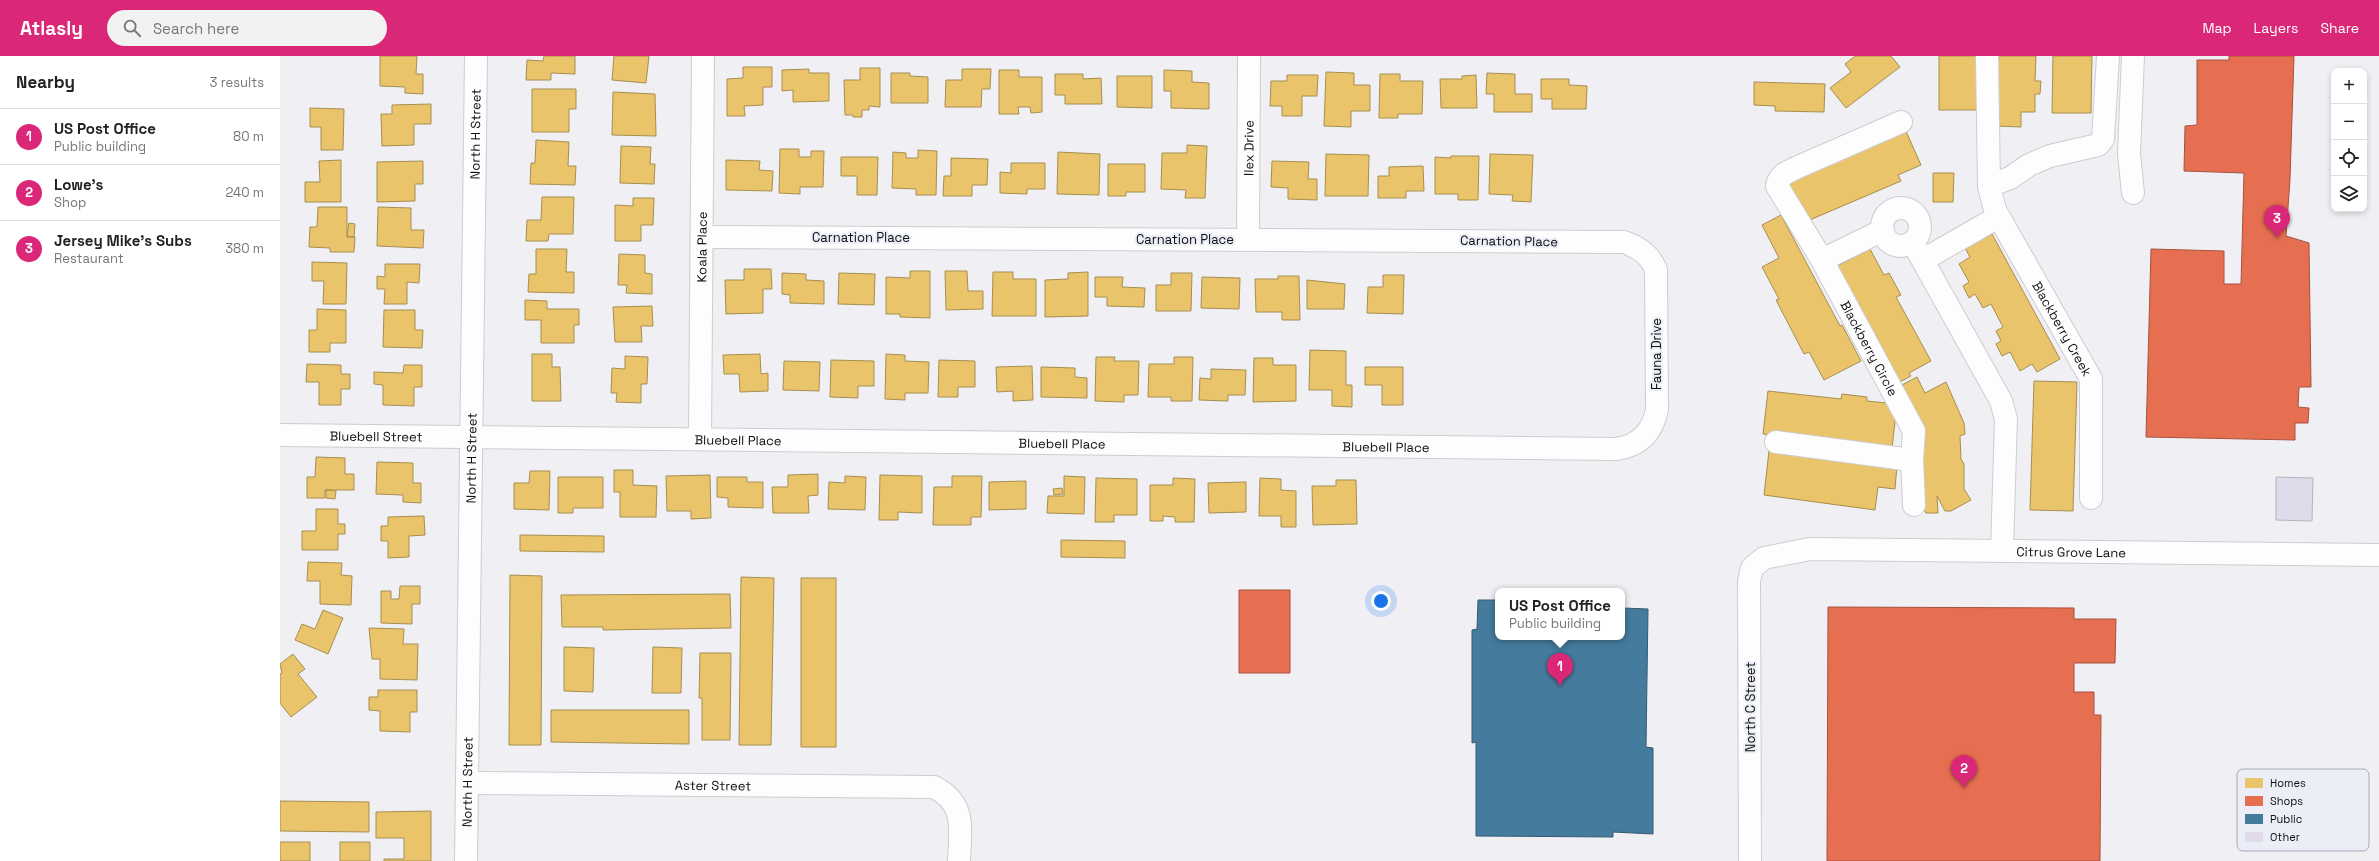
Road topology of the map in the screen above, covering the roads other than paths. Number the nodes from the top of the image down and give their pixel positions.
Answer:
1 (476, 56) edge
2 (703, 56) edge
3 (1249, 56) edge
4 (1988, 56) edge
5 (2108, 56) edge
6 (2133, 56) edge
7 (1901, 122) dead end
8 (1989, 186) junction
9 (2133, 193) dead end
10 (1998, 217) junction
11 (1883, 230) junction
12 (702, 237) junction
13 (1248, 239) junction
14 (1918, 251) junction
15 (1822, 260) junction
16 (1656, 270) joint
17 (280, 435) edge
18 (473, 435) junction
19 (1646, 435) joint
20 (700, 438) junction
21 (1776, 442) dead end
22 (1912, 460) junction
23 (2091, 498) dead end
24 (1914, 505) dead end
25 (2002, 550) junction
26 (2379, 555) edge
27 (1764, 558) joint
28 (467, 783) junction
29 (466, 861) edge
30 (959, 861) edge
31 (1750, 861) edge

1 - 18 street, North H Street
2 - 12 street, Koala Place
3 - 13 street, Ilex Drive
4 - 8 street, Blackberry Creek
5 - 8 street
6 - 9 street
7 - 15 street
8 - 10 street, Blackberry Creek
10 - 14 street
10 - 23 street, Blackberry Creek
11 - 14 street
11 - 14 street
11 - 15 street
12 - 13 street, Carnation Place
12 - 20 street, Koala Place
13 - 16 street, Carnation Place
14 - 25 street
15 - 22 street, Blackberry Circle
16 - 19 street, Fauna Drive
17 - 18 street, Bluebell Street
18 - 20 street, Bluebell Place
18 - 28 street, North H Street
19 - 20 street, Bluebell Place
21 - 22 street
22 - 24 street, Blackberry Circle
25 - 26 street, Citrus Grove Lane
25 - 27 street, Citrus Grove Lane
27 - 31 street, North C Street
28 - 29 street, North H Street
28 - 30 street, Aster Street

